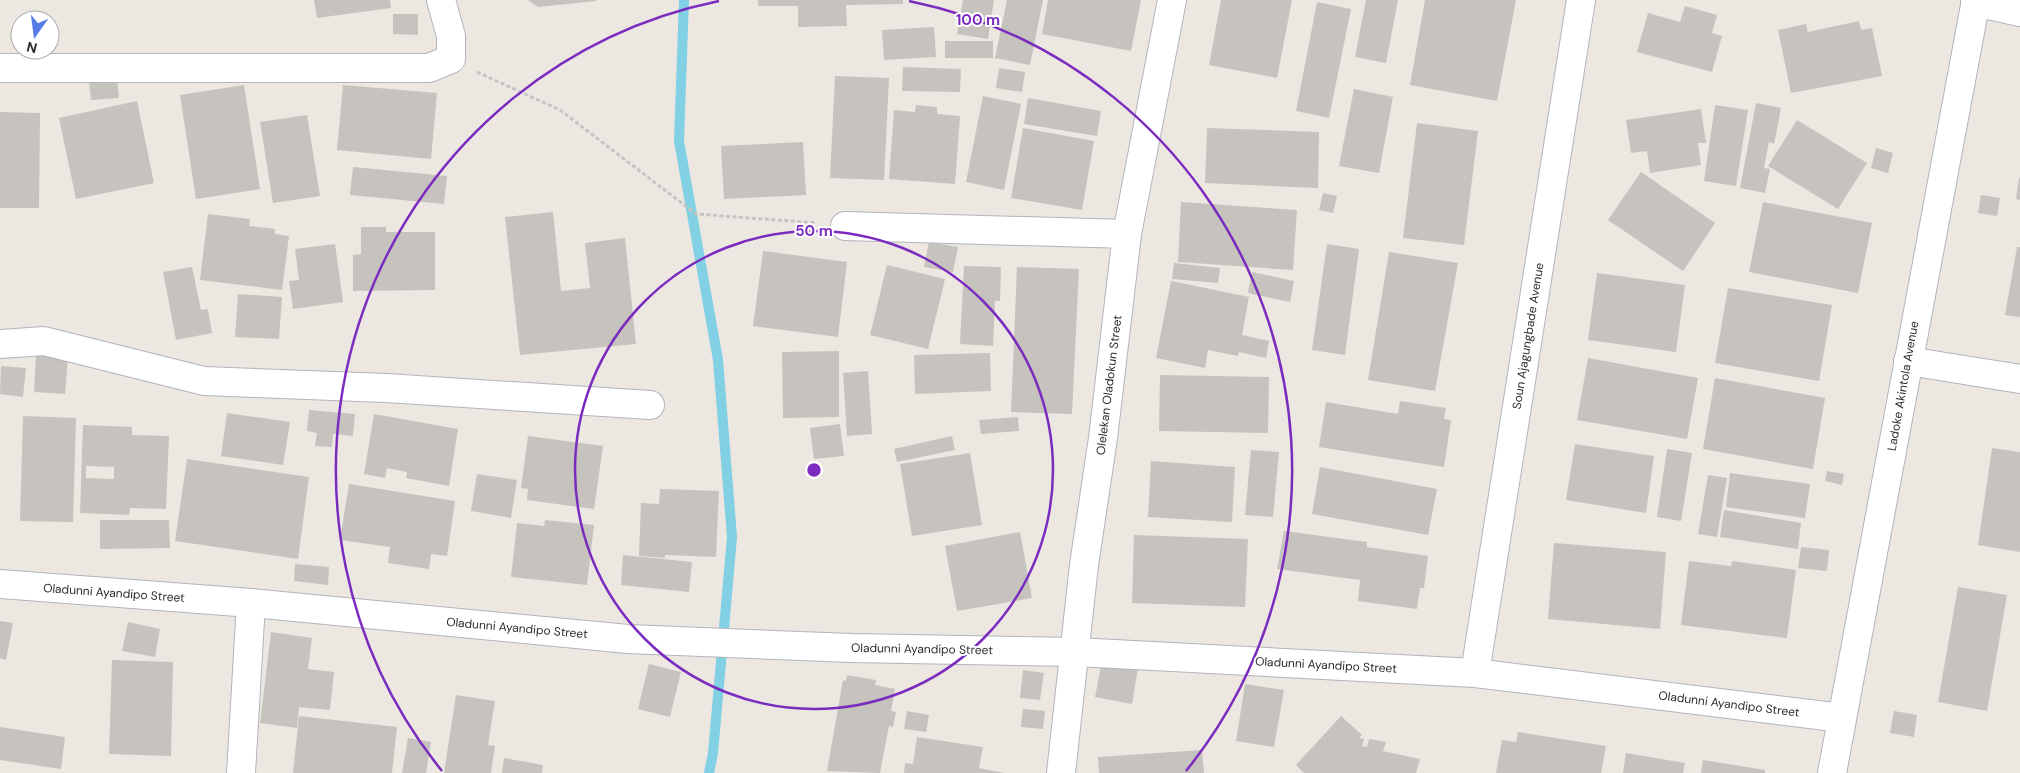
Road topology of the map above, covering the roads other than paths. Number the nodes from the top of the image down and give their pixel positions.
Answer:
1 (441, 0) edge
2 (1172, 0) edge
3 (1581, 0) edge
4 (1975, 1) edge
5 (2020, 12) edge
6 (0, 68) edge
7 (845, 226) road end
8 (1127, 234) junction
9 (0, 344) edge
10 (1908, 361) junction
11 (2020, 379) edge
12 (650, 405) dead end
13 (0, 584) edge
14 (251, 603) junction
15 (1076, 652) junction
16 (1475, 673) junction
17 (1842, 718) junction
18 (241, 773) edge
19 (1061, 773) edge
20 (1832, 773) edge

1 - 6 street
2 - 8 street, Olelekan Oladokun Street
3 - 16 street, Soun Ajagungbade Avenue
4 - 5 street
4 - 10 street, Ladoke Akintola Avenue
7 - 8 street
8 - 15 street, Olelekan Oladokun Street
9 - 12 street
10 - 11 street
10 - 17 street, Ladoke Akintola Avenue
13 - 14 street, Oladunni Ayandipo Street
14 - 15 street, Oladunni Ayandipo Street
14 - 18 street
15 - 16 street, Oladunni Ayandipo Street
15 - 19 street, Olelekan Oladokun Street
16 - 17 street, Oladunni Ayandipo Street
17 - 20 street, Ladoke Akintola Avenue

